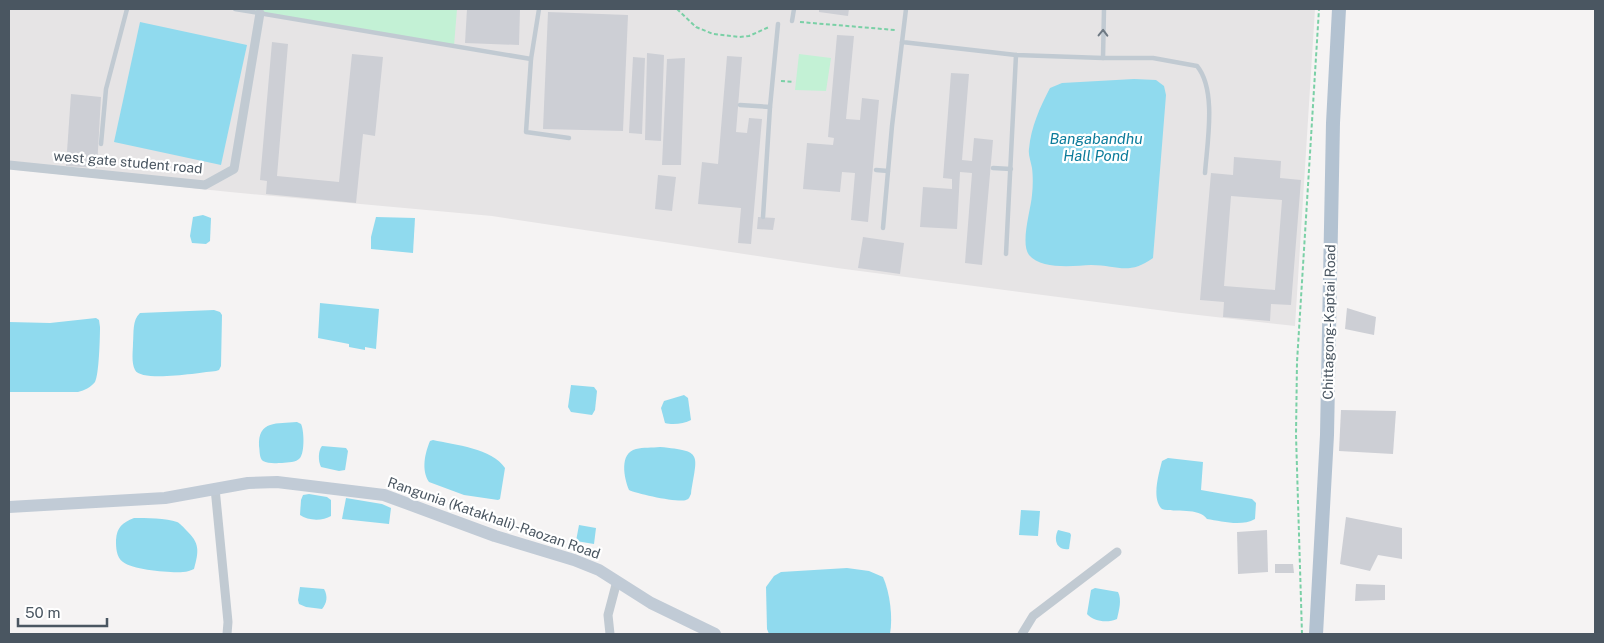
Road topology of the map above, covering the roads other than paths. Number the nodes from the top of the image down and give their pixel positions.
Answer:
1 (127, 9) edge
2 (235, 9) edge
3 (540, 9) edge
4 (794, 9) edge
5 (906, 9) edge
6 (1104, 9) edge
7 (1339, 9) edge
8 (260, 13) junction
9 (792, 21) road end
10 (778, 24) road end
11 (902, 42) junction
12 (1016, 54) junction
13 (1103, 58) junction
14 (531, 59) junction
15 (740, 105) dead end
16 (770, 107) junction
17 (569, 138) dead end
18 (101, 144) dead end
19 (9, 165) edge
20 (993, 168) dead end
21 (1011, 169) junction
22 (876, 170) dead end
23 (888, 171) junction
24 (1205, 173) dead end
25 (763, 217) dead end
26 (883, 228) dead end
27 (1006, 254) dead end
28 (215, 488) junction
29 (9, 507) edge
30 (1117, 552) dead end
31 (617, 581) junction
32 (228, 634) edge
33 (610, 634) edge
34 (715, 634) edge
35 (1022, 634) edge
36 (1316, 634) edge

1 - 18 lane
2 - 8 lane
3 - 14 lane
4 - 9 lane
5 - 11 lane
13 -> 6 lane
7 - 36 main road, Chittagong-Kaptai Road
8 - 14 lane
8 - 19 street, west gate student road
10 - 16 lane
11 - 12 lane
11 - 23 lane
12 - 13 lane
12 - 21 lane
13 - 24 lane
14 - 17 lane
15 - 16 lane
16 - 25 lane
20 - 21 lane
21 - 27 lane
22 - 23 lane
23 - 26 lane
28 - 29 main road, Rangunia (Katakhali)-Raozan Road
28 - 31 main road, Rangunia (Katakhali)-Raozan Road
28 - 32 street
30 - 35 street
31 - 33 street
31 - 34 main road, Rangunia (Katakhali)-Raozan Road

